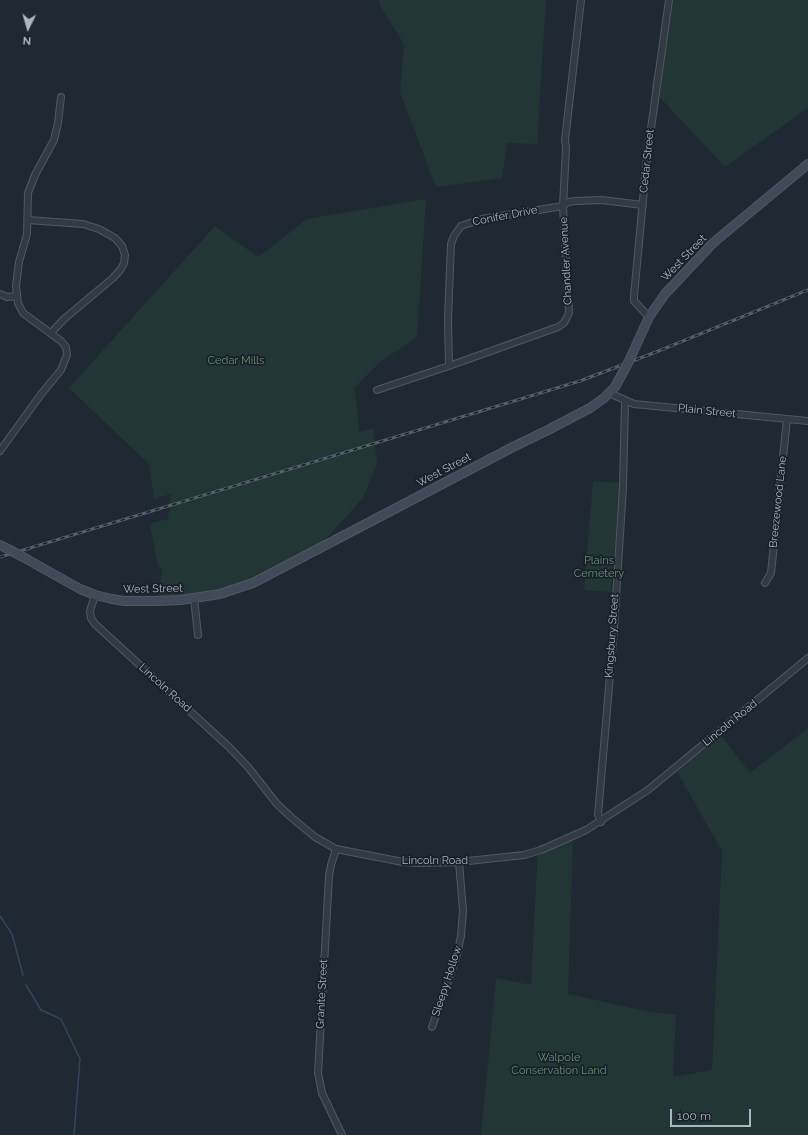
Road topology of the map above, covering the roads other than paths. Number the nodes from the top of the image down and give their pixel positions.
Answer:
1 (581, 0) edge
2 (669, 0) edge
3 (61, 98) dead end
4 (808, 164) edge
5 (642, 205) junction
6 (563, 206) junction
7 (28, 220) junction
8 (0, 294) edge
9 (17, 296) junction
10 (649, 317) junction
11 (51, 333) junction
12 (449, 366) junction
13 (377, 390) dead end
14 (609, 394) junction
15 (625, 401) junction
16 (788, 419) junction
17 (808, 421) edge
18 (3, 442) edge
19 (0, 451) edge
20 (0, 545) edge
21 (765, 583) dead end
22 (94, 595) junction
23 (194, 598) junction
24 (198, 635) dead end
25 (808, 658) edge
26 (601, 822) junction
27 (336, 849) junction
28 (459, 862) junction
29 (432, 1028) dead end
30 (342, 1135) edge

1 - 6 street, Chandler Avenue
2 - 5 street, Cedar Street
3 - 7 street
4 - 10 main road, West Street
5 - 6 street, Conifer Drive
5 - 10 street, Cedar Street
6 - 12 street, Chandler Avenue
6 - 12 street, Conifer Drive
7 - 9 street
7 - 11 street
8 - 9 street
9 - 11 street
10 - 14 main road, West Street, bridge
11 - 18 street
12 - 13 street, Chandler Avenue
14 - 15 street, Plain Street
14 - 23 main road, West Street
15 - 16 street, Plain Street
15 - 26 street, Kingsbury Street
16 - 17 street, Plain Street
16 - 21 street, Breezewood Lane
18 - 19 street
20 - 22 main road, West Street, bridge
22 - 23 main road, West Street
22 - 27 street, Lincoln Road
23 - 24 street
25 - 26 street, Lincoln Road
26 - 28 street, Lincoln Road
27 - 28 street, Lincoln Road
27 - 30 street, Granite Street
28 - 29 street, Sleepy Hollow

